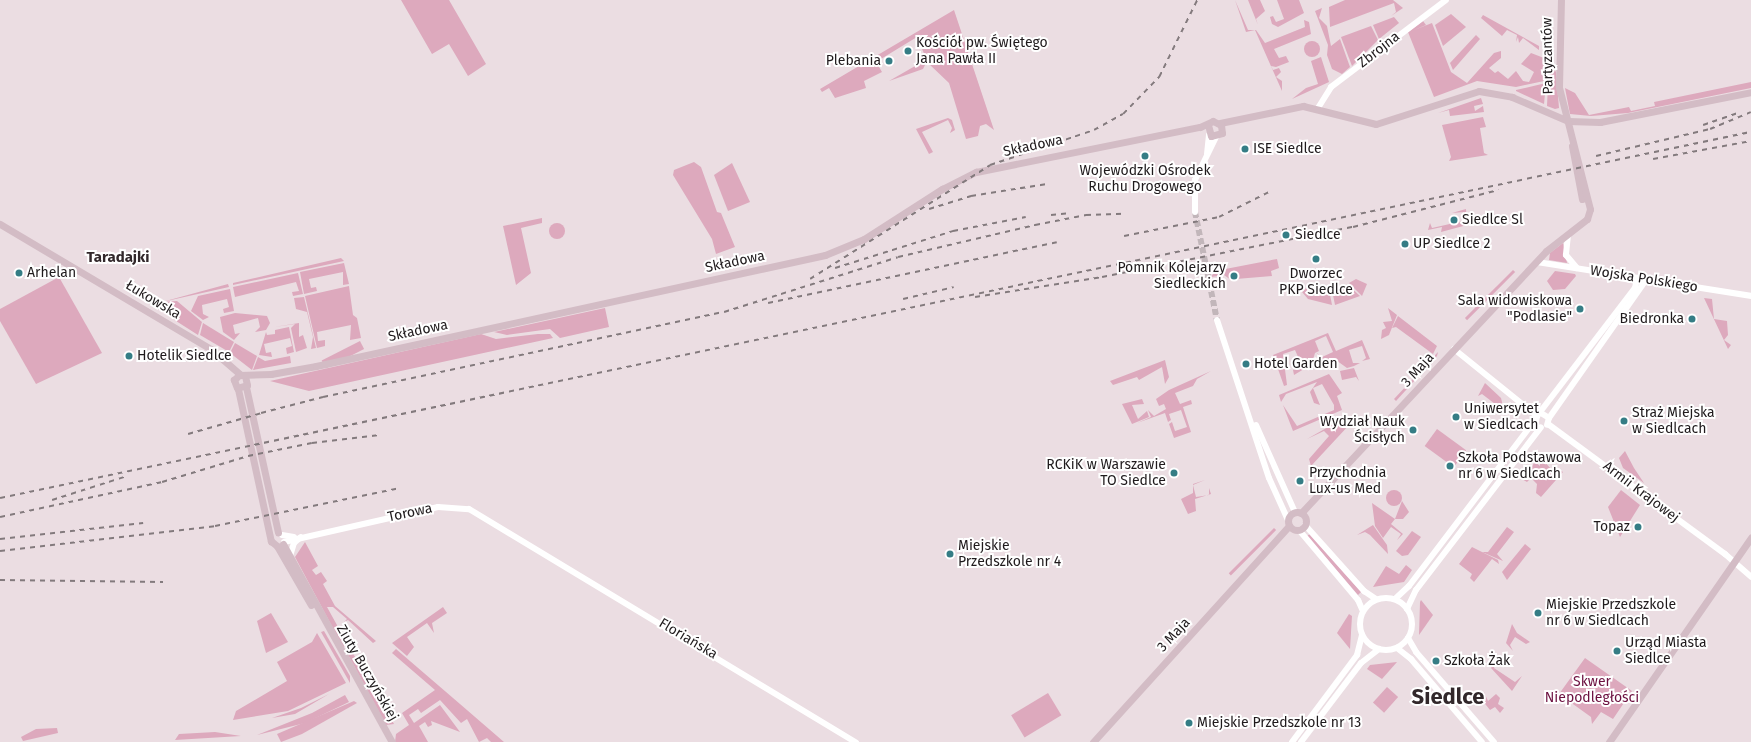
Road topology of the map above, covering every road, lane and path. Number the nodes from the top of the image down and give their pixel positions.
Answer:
1 (1446, 0) edge
2 (1561, 0) edge
3 (1751, 92) edge
4 (1318, 108) junction
5 (1221, 126) junction
6 (1210, 132) junction
7 (1195, 212) tunnel mouth
8 (1587, 219) joint
9 (0, 224) edge
10 (1568, 235) junction
11 (1537, 262) junction
12 (1577, 268) junction
13 (1637, 278) junction
14 (1646, 280) junction
15 (1751, 296) edge
16 (1216, 320) tunnel mouth
17 (1606, 331) junction
18 (1454, 349) junction
19 (243, 379) junction
20 (238, 388) junction
21 (1251, 416) junction
22 (1538, 416) junction
23 (1548, 420) junction
24 (1541, 427) junction
25 (1492, 477) junction
26 (1498, 481) junction
27 (1467, 509) junction
28 (1301, 514) junction
29 (1473, 514) junction
30 (1292, 526) junction
31 (1305, 526) junction
32 (277, 535) junction
33 (299, 537) junction
34 (519, 537) joint
35 (1751, 538) edge
36 (281, 544) junction
37 (290, 556) junction
38 (1734, 562) junction
39 (1751, 577) edge
40 (1395, 599) junction
41 (1376, 600) junction
42 (1407, 609) junction
43 (1363, 611) junction
44 (320, 616) junction
45 (1362, 635) junction
46 (1408, 638) junction
47 (1397, 648) junction
48 (1379, 649) junction
49 (392, 742) edge
50 (856, 742) edge
51 (1093, 742) edge
52 (1292, 742) edge
53 (1301, 742) edge
54 (1482, 742) edge
55 (1494, 742) edge
56 (1609, 742) edge

1 - 4 street, Zbrojna
2 - 8 main road, Partyzantów
3 - 4 main road
4 - 5 main road
5 - 6 main road
5 - 6 main road, Składowa
6 - 7 street
6 - 19 main road, Składowa
8 - 10 main road, 3 Maja
9 - 19 main road, Łukowska
10 - 11 main road, 3 Maja
10 - 12 street
11 - 12 street, Wojska Polskiego
11 - 18 main road, 3 Maja
12 - 13 street, Wojska Polskiego
13 - 14 street, Wojska Polskiego
13 - 17 street
14 - 15 street, Wojska Polskiego
14 - 17 street
16 - 21 street
17 - 22 street
17 - 23 street
18 - 22 street
18 - 28 main road, 3 Maja
19 - 20 main road, Składowa
19 - 20 main road
19 - 32 main road, Łukowska
20 - 32 main road
21 - 28 street
21 - 30 street
22 - 23 street, Armii Krajowej
22 - 24 street
22 - 25 street
23 - 24 street
23 - 38 street, Armii Krajowej
24 - 26 street
25 - 26 street
25 - 27 street
26 - 29 street
27 - 29 street
27 - 40 street
28 - 30 main road, 3 Maja
28 - 31 main road
29 - 42 street
30 - 31 main road
30 - 43 street
30 - 51 main road, 3 Maja
31 - 41 street
32 - 33 street, Torowa
32 - 36 main road
32 - 36 main road
33 - 34 street, Torowa
33 - 36 street, Torowa
33 - 37 street
34 - 50 street, Floriańska
35 - 38 main road
36 - 37 main road, Ziuty Buczyńskiej
36 - 44 main road, Ziuty Buczyńskiej
37 - 44 main road, Ziuty Buczyńskiej
38 - 39 street, Armii Krajowej
38 - 56 main road
40 - 41 street
40 - 42 street
41 - 43 street
42 - 46 street
43 - 45 street
44 - 49 main road, Ziuty Buczyńskiej
45 - 48 street
45 - 52 street
46 - 47 street
46 - 55 street
47 - 48 street
47 - 54 street
48 - 53 street

